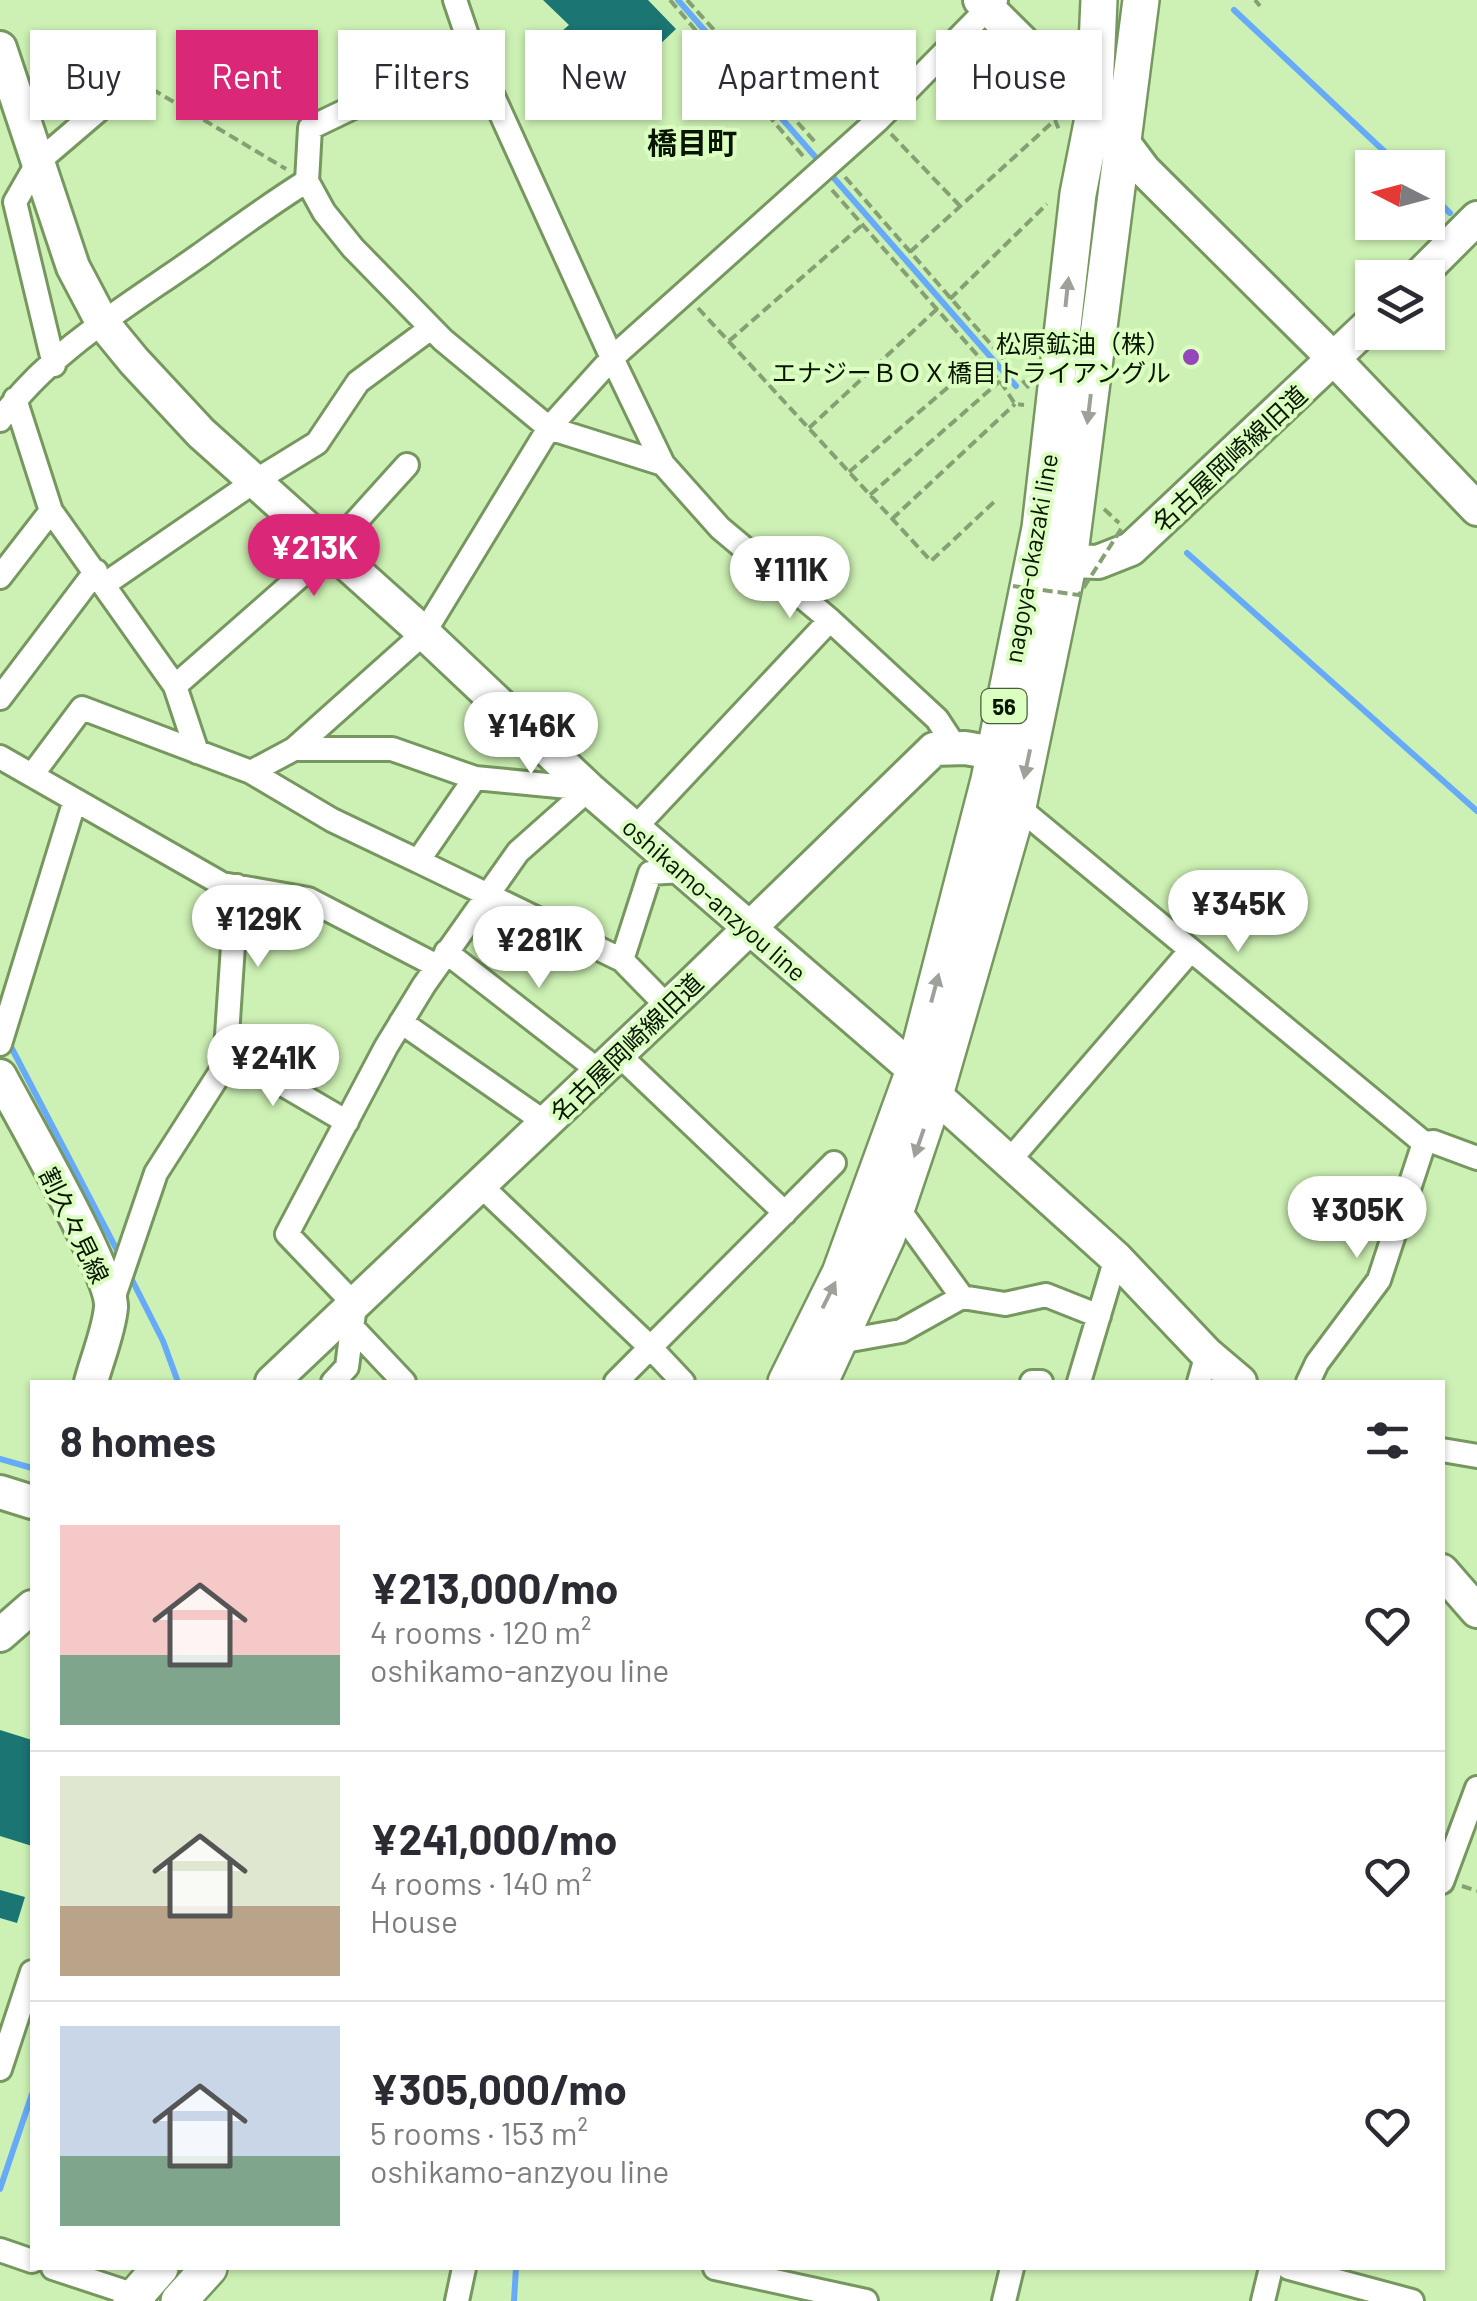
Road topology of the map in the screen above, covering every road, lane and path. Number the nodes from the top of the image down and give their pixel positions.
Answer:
1 (670, 0) edge
2 (687, 0) edge
3 (1099, 0) edge
4 (1141, 0) edge
5 (1255, 0) edge
6 (988, 3) edge
7 (463, 5) edge
8 (1260, 6) dead end
9 (468, 30) edge
10 (1014, 30) edge
11 (1098, 30) edge
12 (0, 48) edge
13 (916, 80) edge
14 (156, 92) edge
15 (338, 115) edge
16 (87, 120) edge
17 (504, 120) edge
18 (878, 120) joint
19 (1055, 120) dead end
20 (1093, 120) edge
21 (1101, 120) edge
22 (1123, 142) junction
23 (38, 162) junction
24 (825, 168) junction
25 (307, 182) junction
26 (1053, 198) dead end
27 (960, 206) junction
28 (1477, 218) edge
29 (862, 224) junction
30 (910, 252) junction
31 (1435, 260) edge
32 (684, 293) junction
33 (950, 299) junction
34 (936, 309) junction
35 (102, 322) junction
36 (431, 328) junction
37 (1355, 339) edge
38 (729, 341) junction
39 (612, 358) junction
40 (980, 359) junction
41 (1334, 360) junction
42 (54, 364) junction
43 (1000, 381) junction
44 (1039, 390) dead end
45 (7, 396) edge
46 (1015, 404) junction
47 (1037, 408) dead end
48 (0, 420) edge
49 (549, 428) junction
50 (809, 428) junction
51 (664, 464) junction
52 (407, 465) dead end
53 (849, 472) junction
54 (255, 481) junction
55 (870, 495) junction
56 (995, 501) dead end
57 (1096, 503) dead end
58 (1477, 509) edge
59 (51, 511) junction
60 (892, 519) junction
61 (1136, 519) dead end
62 (1123, 526) junction
63 (331, 549) junction
64 (1070, 561) junction
65 (0, 577) edge
66 (100, 578) junction
67 (1013, 586) dead end
68 (830, 620) junction
69 (424, 633) junction
70 (175, 686) junction
71 (0, 698) edge
72 (956, 748) junction
73 (294, 750) junction
74 (197, 752) junction
75 (994, 753) junction
76 (0, 756) edge
77 (251, 772) junction
78 (32, 775) junction
79 (475, 778) junction
80 (589, 788) junction
81 (75, 800) junction
82 (1018, 807) junction
83 (634, 829) junction
84 (418, 862) junction
85 (682, 871) junction
86 (237, 886) junction
87 (487, 894) junction
88 (748, 928) junction
89 (1191, 950) junction
90 (442, 959) junction
91 (622, 960) junction
92 (668, 1007) junction
93 (401, 1022) junction
94 (0, 1044) edge
95 (226, 1052) junction
96 (608, 1062) junction
97 (0, 1076) edge
98 (924, 1082) junction
99 (347, 1122) junction
100 (546, 1123) junction
101 (1424, 1143) junction
102 (1477, 1158) edge
103 (834, 1162) dead end
104 (1009, 1162) junction
105 (479, 1184) junction
106 (897, 1207) junction
107 (784, 1213) junction
108 (1116, 1258) junction
109 (962, 1297) junction
110 (111, 1305) junction
111 (353, 1316) junction
112 (1099, 1316) junction
113 (839, 1342) junction
114 (651, 1348) junction
115 (1203, 1368) edge
116 (91, 1380) edge
117 (274, 1380) edge
118 (335, 1380) edge
119 (402, 1380) edge
120 (618, 1380) edge
121 (681, 1380) edge
122 (787, 1380) edge
123 (821, 1380) edge
124 (1080, 1380) edge
125 (1235, 1380) edge
126 (1309, 1380) edge
127 (1445, 1451) edge
128 (1477, 1456) edge
129 (0, 1492) edge
130 (30, 1501) edge
131 (1445, 1574) edge
132 (30, 1609) edge
133 (1477, 1611) edge
134 (0, 1635) edge
135 (1477, 1788) edge
136 (1445, 1875) edge
137 (30, 1978) edge
138 (0, 2069) edge
139 (0, 2250) edge
140 (30, 2260) edge
141 (59, 2270) edge
142 (159, 2270) edge
143 (207, 2270) edge
144 (464, 2270) edge
145 (723, 2270) edge
146 (1012, 2270) edge
147 (1271, 2270) edge
148 (1328, 2272) edge
149 (140, 2299) edge
150 (179, 2301) edge
151 (456, 2301) edge
152 (866, 2301) edge
153 (1004, 2301) edge
154 (1263, 2301) edge
155 (1412, 2301) edge

1 - 24 path
2 - 24 path
3 - 11 main road, nagoya-okazaki line / 56
4 - 22 main road, nagoya-okazaki line / 56
5 - 8 path
6 - 10 street
6 - 13 street
7 - 9 street
12 - 23 street, oshikamo-anzyou line
14 - 25 path
15 - 25 street
16 - 23 street
17 - 39 street
18 - 24 street
18 - 27 path
19 - 27 path
75 -> 20 main road, nagoya-okazaki line / 56
21 - 22 street
22 - 41 street
22 -> 64 main road, nagoya-okazaki line / 56
23 - 35 street, oshikamo-anzyou line
23 - 42 street
24 - 29 path
24 - 30 path
24 - 32 street
25 - 35 street
25 - 36 street
26 - 33 path
27 - 30 path
28 - 31 street
29 - 34 path
29 - 38 path
30 - 33 path
32 - 38 path
32 - 39 street
33 - 44 path
34 - 40 path
34 - 50 path
35 - 42 street
35 - 54 street, oshikamo-anzyou line
36 - 49 street
36 - 54 street
37 - 41 street, 名古屋岡崎線旧道
38 - 50 path
39 - 49 street
39 - 51 street
40 - 43 path
40 - 53 path
41 - 58 street
41 - 64 street, 名古屋岡崎線旧道
42 - 45 street
43 - 46 path
43 - 55 path
45 - 48 street
45 - 59 street
46 - 47 path
46 - 60 path
49 - 51 street
49 - 69 street
50 - 53 path
51 - 68 street
52 - 63 street
53 - 55 path
54 - 63 street, oshikamo-anzyou line
54 - 66 street
55 - 60 path
56 - 60 path
57 - 62 path
59 - 65 street
59 - 66 street
61 - 62 path
62 - 67 path, bridge
63 - 69 street, oshikamo-anzyou line
63 - 70 street
64 -> 82 main road, nagoya-okazaki line / 56
66 - 70 street
66 - 71 street
68 - 72 street
68 - 83 street
69 - 73 street
69 - 80 street, oshikamo-anzyou line
70 - 74 street
72 - 75 street
72 - 88 street, 名古屋岡崎線旧道
73 - 77 street
73 - 79 street
74 - 77 street
74 - 78 street
98 -> 75 main road, nagoya-okazaki line / 56
76 - 78 street
77 - 84 street
78 - 81 street
79 - 80 street
79 - 84 street
80 - 83 street, oshikamo-anzyou line
80 - 87 street
81 - 86 street
81 - 94 street
82 - 89 street
82 - 98 main road, nagoya-okazaki line / 56
83 - 85 street, oshikamo-anzyou line
84 - 87 street
85 - 88 street, oshikamo-anzyou line
85 - 91 street
86 - 90 street
86 - 95 street
87 - 90 street
87 - 91 street
88 - 92 street, 名古屋岡崎線旧道
88 - 98 street, oshikamo-anzyou line
89 - 101 street
89 - 104 street
90 - 93 street
90 - 96 street
91 - 92 street
92 - 96 street, 名古屋岡崎線旧道
93 - 99 street
93 - 100 street
95 - 99 street
95 - 110 street
96 - 100 street, 名古屋岡崎線旧道
96 - 107 street
97 - 110 street, 割久々見線
98 - 104 street, oshikamo-anzyou line
98 -> 106 main road, nagoya-okazaki line / 56
122 -> 98 main road, nagoya-okazaki line / 56
99 - 111 street
100 - 105 street, 名古屋岡崎線旧道
101 - 102 street
101 - 126 street
103 - 107 street
104 - 108 street, oshikamo-anzyou line
105 - 111 street, 名古屋岡崎線旧道
105 - 114 street
106 - 109 street
106 - 113 main road, nagoya-okazaki line / 56
107 - 114 street
108 - 112 street
108 - 115 street, oshikamo-anzyou line
109 - 112 street
109 - 113 street
110 - 116 street, 割久々見線
111 - 117 street, 名古屋岡崎線旧道
111 - 118 street
111 - 119 street
112 - 124 street
113 - 123 main road, nagoya-okazaki line / 56
114 - 120 street
114 - 121 street
115 - 125 street, oshikamo-anzyou line
127 - 128 street
129 - 130 street
131 - 133 street
132 - 134 street
135 - 136 street
137 - 138 street
139 - 140 street
141 - 149 street
142 - 149 main road
143 - 150 main road
144 - 151 street
145 - 152 street
146 - 153 street
147 - 154 street
148 - 155 street

